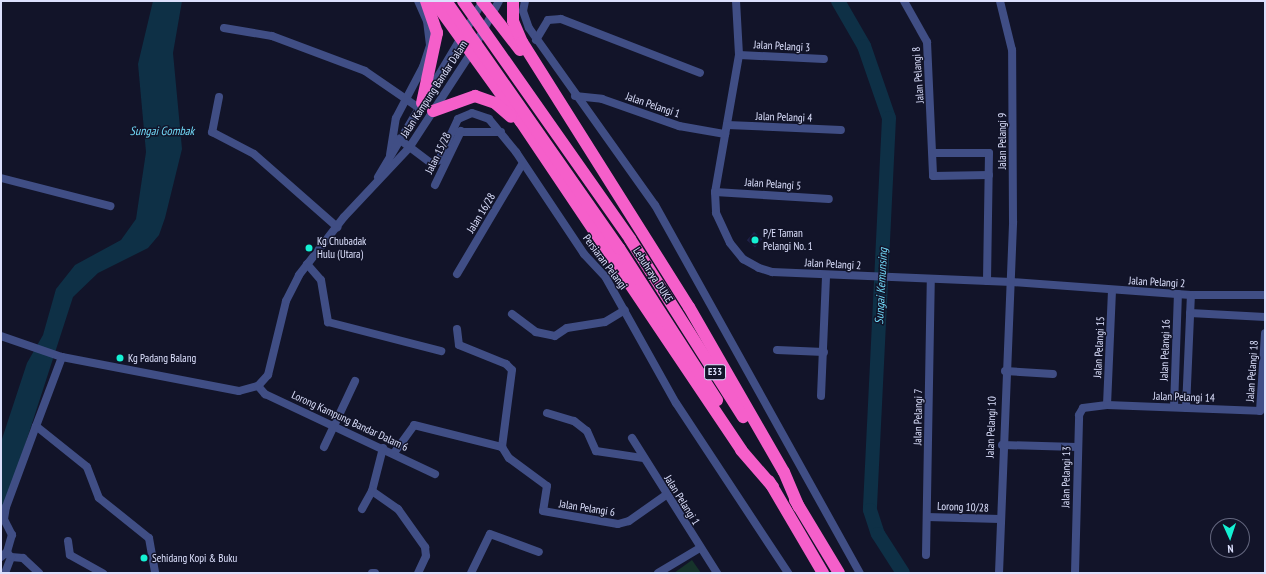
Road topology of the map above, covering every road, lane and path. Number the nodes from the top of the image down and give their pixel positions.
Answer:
1 (418, 1) edge
2 (426, 1) edge
3 (434, 1) edge
4 (446, 1) edge
5 (463, 1) edge
6 (483, 1) edge
7 (499, 1) edge
8 (513, 1) edge
9 (524, 1) edge
10 (736, 1) edge
11 (904, 1) edge
12 (1000, 1) edge
13 (492, 14) junction
14 (224, 28) dead end
15 (462, 40) junction
16 (536, 40) junction
17 (471, 53) junction
18 (738, 55) junction
19 (824, 59) dead end
20 (700, 73) dead end
21 (575, 96) junction
22 (219, 97) dead end
23 (406, 99) junction
24 (421, 106) junction
25 (433, 111) junction
26 (727, 125) junction
27 (576, 130) junction
28 (841, 130) dead end
29 (527, 131) junction
30 (457, 132) junction
31 (502, 132) junction
32 (725, 134) junction
33 (399, 139) junction
34 (409, 148) junction
35 (933, 153) junction
36 (390, 155) junction
37 (523, 163) junction
38 (989, 175) junction
39 (1, 178) edge
40 (376, 181) junction
41 (435, 185) dead end
42 (715, 192) junction
43 (829, 199) dead end
44 (110, 206) dead end
45 (336, 227) junction
46 (307, 264) junction
47 (457, 274) dead end
48 (826, 275) junction
49 (931, 280) junction
50 (987, 282) junction
51 (1012, 282) junction
52 (1112, 290) junction
53 (1178, 294) junction
54 (1191, 295) junction
55 (1265, 295) edge
56 (626, 310) junction
57 (1190, 313) junction
58 (512, 314) dead end
59 (1265, 317) edge
60 (457, 329) dead end
61 (1265, 333) edge
62 (1, 336) edge
63 (777, 350) dead end
64 (441, 351) dead end
65 (824, 352) junction
66 (60, 357) junction
67 (1005, 371) junction
68 (1053, 374) dead end
69 (356, 381) dead end
70 (258, 386) junction
71 (820, 396) dead end
72 (1107, 405) junction
73 (1174, 407) junction
74 (1186, 408) junction
75 (1260, 410) joint
76 (547, 413) dead end
77 (36, 426) junction
78 (334, 426) junction
79 (632, 438) dead end
80 (1002, 445) junction
81 (324, 447) dead end
82 (502, 447) junction
83 (1077, 447) junction
84 (383, 448) junction
85 (394, 453) junction
86 (643, 458) junction
87 (435, 474) dead end
88 (773, 487) junction
89 (372, 491) junction
90 (666, 495) junction
91 (799, 507) junction
92 (362, 509) dead end
93 (927, 516) junction
94 (1000, 519) junction
95 (68, 541) dead end
96 (700, 548) junction
97 (539, 552) dead end
98 (926, 555) dead end
99 (6, 556) edge
100 (5, 573) edge
101 (39, 573) edge
102 (103, 573) edge
103 (156, 573) edge
104 (418, 573) edge
105 (471, 573) edge
106 (658, 573) edge
107 (716, 573) edge
108 (788, 573) edge
109 (823, 573) edge
110 (839, 573) edge
111 (860, 573) edge
112 (999, 573) edge
113 (1075, 573) edge

1 - 23 street
2 - 24 highway
3 - 15 highway
4 - 88 highway, Lebuhraya DUKE / E33, bridge
5 - 91 highway, Lebuhraya DUKE / E33, bridge
6 - 13 highway
6 - 15 street, Jalan Kampung Bandar Dalam
7 - 13 street, Jalan Kampung Bandar Dalam
8 - 27 highway
9 - 16 street
10 - 18 street, Jalan Pelangi 2
11 - 35 street, Jalan Pelangi 8
12 - 51 street, Jalan Pelangi 9
13 - 17 street, Jalan Kampung Bandar Dalam
13 - 27 highway
14 - 23 street
15 - 17 highway
15 - 24 street, Jalan Kampung Bandar Dalam
16 - 20 street
16 - 21 street
17 - 25 street, Jalan Kampung Bandar Dalam
17 - 29 highway
18 - 19 street, Jalan Pelangi 3
18 - 26 street, Jalan Pelangi 2
21 - 32 street, Jalan Pelangi 1
21 - 111 street
22 - 45 street
23 - 24 street
23 - 36 street
24 - 33 street, Jalan Kampung Bandar Dalam
25 - 29 highway
25 - 34 street, Jalan Kampung Bandar Dalam
26 - 28 street, Jalan Pelangi 4
26 - 32 street, Jalan Pelangi 2
27 - 91 highway
29 - 88 highway
30 - 31 street
30 - 31 street, Persiaran Pelangi
30 - 34 street, Persiaran Pelangi
30 - 41 street, Jalan 15/28
31 - 37 street, Persiaran Pelangi
32 - 42 street, Jalan Pelangi 2
33 - 34 street, Persiaran Pelangi
33 - 36 street, Jalan Kampung Bandar Dalam
34 - 40 street, Jalan Kampung Bandar Dalam
35 - 38 street
35 - 38 street, Jalan Pelangi 8
36 - 40 street, Jalan Kampung Bandar Dalam
37 - 47 street, Jalan 16/28
37 - 56 street, Persiaran Pelangi
38 - 50 street
39 - 44 street
40 - 45 street, Jalan Kampung Bandar Dalam
42 - 43 street, Jalan Pelangi 5
42 - 48 street, Jalan Pelangi 2
45 - 46 street, Jalan Kampung Bandar Dalam
46 - 64 street
46 - 70 street, Jalan Kampung Bandar Dalam
48 - 49 street, Jalan Pelangi 2
48 - 65 street
49 - 50 street, Jalan Pelangi 2
49 - 93 street, Jalan Pelangi 7
50 - 51 street, Jalan Pelangi 2
51 - 52 street, Jalan Pelangi 2
51 - 67 street, Jalan Pelangi 10
52 - 53 street, Jalan Pelangi 2
52 - 72 street, Jalan Pelangi 15
53 - 54 street, Jalan Pelangi 2
53 - 73 street, Jalan Pelangi 16
54 - 55 street, Jalan Pelangi 2
54 - 57 street
56 - 58 street
56 - 108 street, Persiaran Pelangi
57 - 59 street
57 - 74 street
60 - 82 street
61 - 75 street, Jalan Pelangi 18
62 - 66 street
63 - 65 street
65 - 71 street
66 - 70 street
66 - 77 street
67 - 68 street
67 - 80 street, Jalan Pelangi 10
69 - 78 street
70 - 78 street, Lorong Kampung Bandar Dalam 6
72 - 73 street, Jalan Pelangi 14
72 - 83 street, Jalan Pelangi 13
73 - 74 street, Jalan Pelangi 14
74 - 75 street, Jalan Pelangi 14
76 - 86 street
77 - 99 street
77 - 103 street
78 - 81 street
78 - 84 street, Lorong Kampung Bandar Dalam 6
79 - 86 street, Jalan Pelangi 1
80 - 83 street
80 - 94 street, Jalan Pelangi 10
82 - 85 street
82 - 90 street, Jalan Pelangi 6
83 - 113 street, Jalan Pelangi 13
84 - 85 street, Lorong Kampung Bandar Dalam 6
84 - 89 street
85 - 87 street, Lorong Kampung Bandar Dalam 6
86 - 90 street, Jalan Pelangi 1
88 - 109 highway, Lebuhraya DUKE / E33
89 - 92 street
89 - 104 street
90 - 96 street, Jalan Pelangi 1
91 - 110 highway, Lebuhraya DUKE / E33
93 - 94 street, Lorong 10/28
93 - 98 street, Jalan Pelangi 7
94 - 112 street, Jalan Pelangi 10
95 - 102 street
96 - 106 street
96 - 107 street, Jalan Pelangi 1
97 - 105 street
99 - 100 street
99 - 101 street

